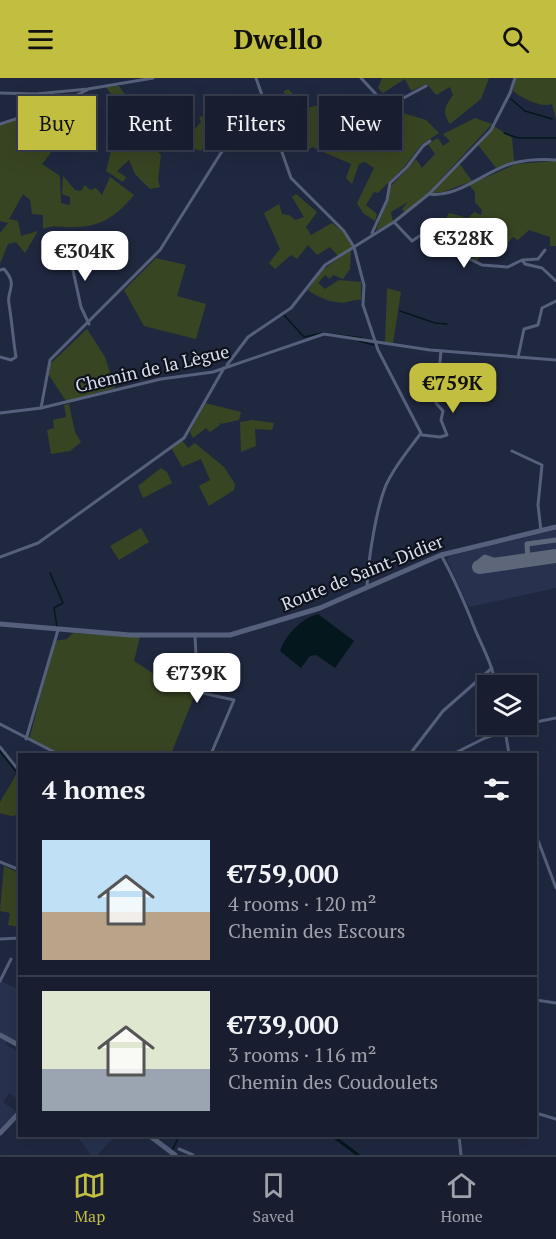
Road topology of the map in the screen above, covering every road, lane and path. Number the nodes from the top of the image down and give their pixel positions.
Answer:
1 (153, 78) edge
2 (256, 78) edge
3 (361, 78) edge
4 (515, 78) edge
5 (426, 86) dead end
6 (88, 89) junction
7 (0, 93) edge
8 (262, 96) edge
9 (0, 124) edge
10 (430, 141) dead end
11 (223, 150) edge
12 (281, 150) edge
13 (556, 160) edge
14 (429, 194) junction
15 (394, 222) junction
16 (371, 234) junction
17 (67, 243) dead end
18 (354, 247) junction
19 (545, 250) dead end
20 (523, 260) junction
21 (0, 270) edge
22 (556, 281) edge
23 (556, 301) edge
24 (89, 324) junction
25 (376, 344) junction
26 (441, 351) junction
27 (0, 357) edge
28 (518, 357) junction
29 (556, 360) edge
30 (225, 367) junction
31 (41, 408) junction
32 (0, 413) edge
33 (422, 435) dead end
34 (512, 451) dead end
35 (556, 527) edge
36 (541, 531) junction
37 (445, 556) junction
38 (0, 557) edge
39 (367, 587) junction
40 (0, 624) edge
41 (58, 630) junction
42 (195, 636) junction
43 (492, 668) junction
44 (494, 675) edge
45 (556, 718) edge
46 (537, 722) edge
47 (0, 724) edge
48 (496, 735) edge
49 (506, 735) edge
50 (26, 739) junction
51 (0, 747) edge
52 (56, 753) edge
53 (211, 753) edge
54 (411, 753) edge
55 (455, 753) edge
56 (509, 753) edge
57 (18, 770) edge
58 (537, 838) edge
59 (0, 862) edge
60 (18, 869) edge
61 (556, 888) edge
62 (18, 938) edge
63 (0, 939) edge
64 (10, 959) dead end
65 (0, 981) edge
66 (537, 1000) edge
67 (556, 1003) edge
68 (0, 1035) edge
69 (18, 1045) edge
70 (537, 1113) edge
71 (18, 1114) edge
72 (556, 1119) edge
73 (0, 1133) edge
74 (151, 1137) edge
75 (459, 1137) edge
76 (179, 1149) dead end
77 (175, 1155) edge
78 (193, 1155) edge
79 (461, 1155) edge

1 - 6 street
2 - 8 street
3 - 5 street
4 - 14 street
6 - 7 street
6 - 9 street
10 - 16 street
11 - 24 street
12 - 18 street
13 - 14 street
14 - 15 street
15 - 16 street
15 - 20 street
16 - 18 street
17 - 24 street
18 - 25 street
18 - 30 street
19 - 20 street
20 - 22 street
21 - 27 street
23 - 28 street
24 - 31 street
25 - 26 street, Chemin de la Lègue
25 - 30 street, Chemin de la Lègue
25 - 39 street
26 - 28 street, Chemin de la Lègue
26 - 33 street
28 - 29 street, Chemin de la Lègue
30 - 31 street, Chemin de la Lègue
30 - 38 street
31 - 32 street, Chemin de la Lègue
34 - 36 street
35 - 36 main road, Route de Saint-Didier
36 - 37 main road, Route de Saint-Didier
37 - 39 main road, Route de Saint-Didier
37 - 43 street
39 - 42 main road, Route de Saint-Didier
40 - 41 main road, Route de Saint-Didier
41 - 42 main road, Route de Saint-Didier
41 - 50 street
42 - 53 street
43 - 44 street
43 - 54 street
45 - 46 street
47 - 50 street
48 - 55 street
49 - 56 street
50 - 52 street
51 - 57 street
58 - 61 street
59 - 60 street
62 - 63 street
64 - 65 street
66 - 67 street
68 - 69 main road
70 - 72 street
71 - 73 main road
74 - 77 main road
75 - 79 street
76 - 78 street

